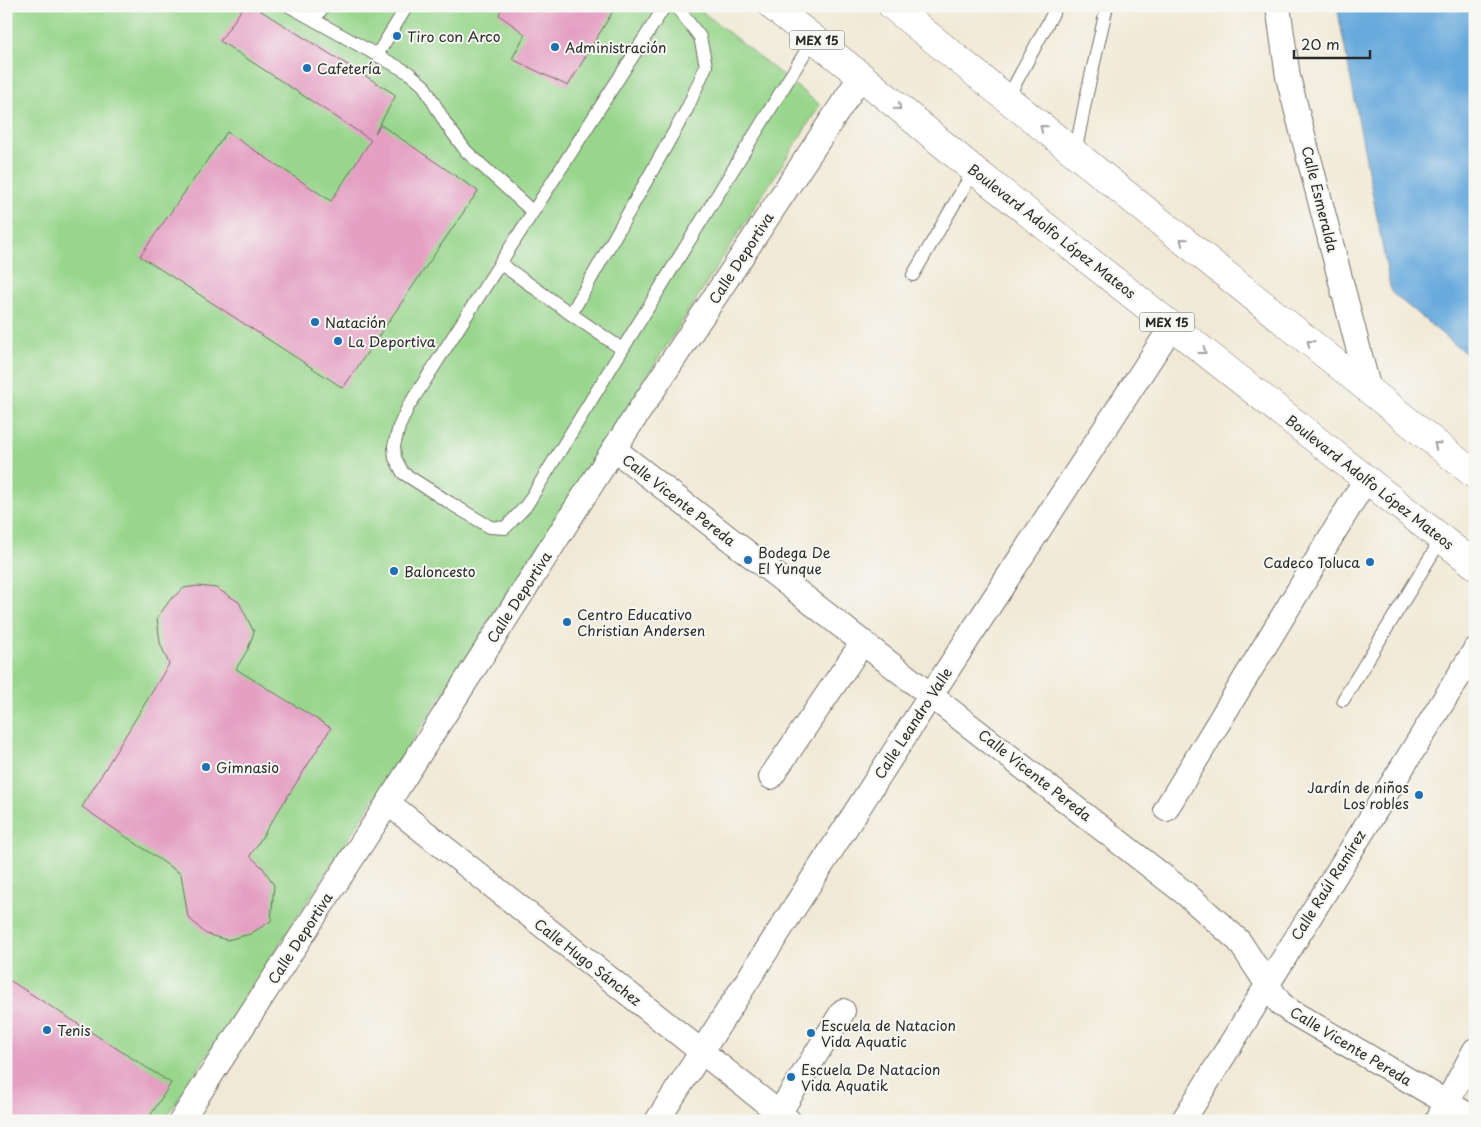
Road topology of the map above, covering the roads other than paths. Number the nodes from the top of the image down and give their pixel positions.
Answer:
1 (289, 6) edge
2 (324, 6) edge
3 (407, 6) edge
4 (665, 6) edge
5 (676, 6) edge
6 (772, 6) edge
7 (892, 6) edge
8 (1057, 6) edge
9 (1107, 6) edge
10 (1278, 6) edge
11 (314, 20) junction
12 (814, 38) junction
13 (378, 55) junction
14 (861, 76) junction
15 (1007, 99) junction
16 (1075, 154) junction
17 (974, 170) junction
18 (533, 212) junction
19 (501, 264) junction
20 (913, 274) dead end
21 (571, 314) junction
22 (1172, 326) junction
23 (622, 349) junction
24 (1369, 390) junction
25 (614, 450) junction
26 (1475, 475) edge
27 (1366, 479) junction
28 (1442, 538) junction
29 (1475, 565) edge
30 (863, 642) junction
31 (1475, 650) edge
32 (931, 694) junction
33 (1343, 700) dead end
34 (771, 777) dead end
35 (388, 803) junction
36 (1166, 809) dead end
37 (1266, 984) junction
38 (843, 1011) dead end
39 (1475, 1050) edge
40 (701, 1051) junction
41 (1442, 1112) edge
42 (784, 1117) edge
43 (1475, 1120) edge
44 (181, 1121) edge
45 (657, 1121) edge
46 (1183, 1121) edge

1 - 11 lane
2 - 11 lane
3 - 13 lane
4 - 18 lane
5 - 21 lane
6 - 12 main road, Boulevard Adolfo López Mateos / MEX 15
7 - 15 main road
8 - 15 lane
9 - 16 lane
10 - 24 street, Calle Esmeralda
11 - 13 lane
12 - 14 main road, Boulevard Adolfo López Mateos / MEX 15
12 - 23 lane
13 - 18 lane
14 -> 17 main road, Boulevard Adolfo López Mateos / MEX 15
14 - 25 street, Calle Deportiva
16 -> 15 main road
24 -> 16 main road
17 - 20 lane
17 - 22 main road, Boulevard Adolfo López Mateos / MEX 15
18 - 19 lane
19 - 21 lane
19 - 23 lane
21 - 23 lane
22 -> 27 main road, Boulevard Adolfo López Mateos / MEX 15
22 - 32 street, Calle Leandro Valle
26 -> 24 main road
25 - 30 street, Calle Vicente Pereda
25 - 35 street, Calle Deportiva
27 - 28 main road, Boulevard Adolfo López Mateos / MEX 15
27 - 36 street
28 - 29 main road, Boulevard Adolfo López Mateos / MEX 15
28 - 33 lane
30 - 32 street, Calle Vicente Pereda
30 - 34 street
31 - 37 street, Calle Raúl Ramírez
32 - 37 street, Calle Vicente Pereda
32 - 40 street, Calle Leandro Valle
35 - 40 street, Calle Hugo Sánchez
35 - 44 street, Calle Deportiva
37 - 41 street, Calle Vicente Pereda
37 - 46 street, Calle Raúl Ramírez
38 - 42 street
39 - 41 street
40 - 42 street, Calle Hugo Sánchez
40 - 45 street, Calle Leandro Valle
41 - 43 street, Calle Vicente Pereda

